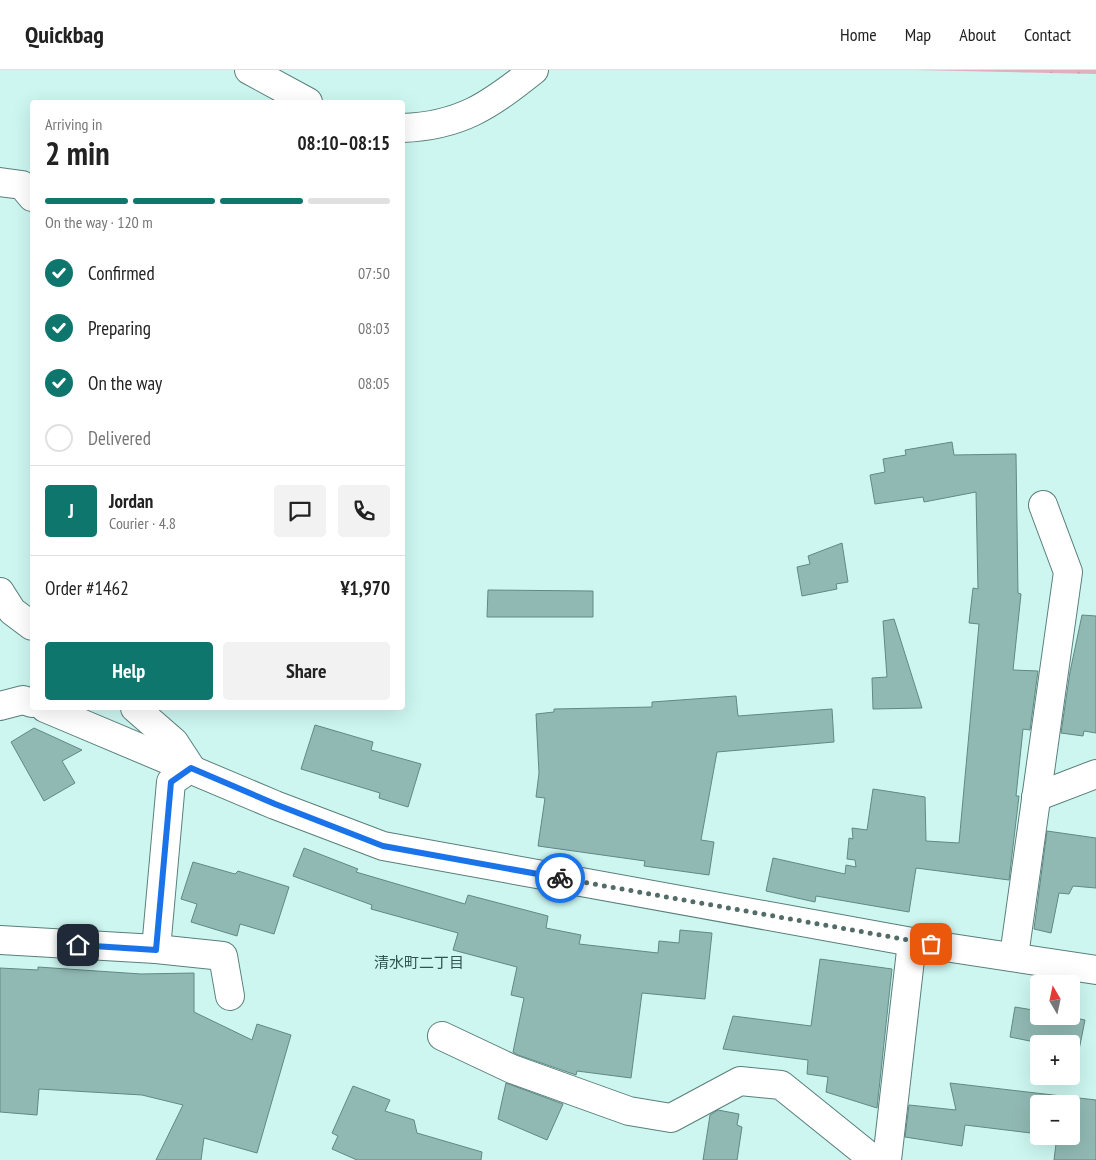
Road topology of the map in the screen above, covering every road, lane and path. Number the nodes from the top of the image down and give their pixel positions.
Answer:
1 (249, 70) edge
2 (534, 70) edge
3 (304, 100) edge
4 (405, 128) edge
5 (0, 182) edge
6 (30, 195) edge
7 (1043, 505) dead end
8 (0, 592) edge
9 (30, 624) edge
10 (30, 702) edge
11 (0, 706) edge
12 (50, 710) edge
13 (137, 710) edge
14 (191, 768) junction
15 (1096, 774) edge
16 (1036, 797) junction
17 (0, 940) edge
18 (912, 942) junction
19 (156, 950) junction
20 (1014, 956) junction
21 (1096, 970) edge
22 (230, 996) dead end
23 (442, 1036) dead end
24 (874, 1160) edge
25 (887, 1160) edge

1 - 3 street
2 - 4 street
5 - 6 street
7 - 16 street
8 - 9 street
10 - 11 street
12 - 14 street
13 - 14 street
14 - 18 street
14 - 19 street
15 - 16 street
16 - 20 street
17 - 19 street
18 - 20 street
18 - 25 street
19 - 22 street
20 - 21 street
23 - 24 street

